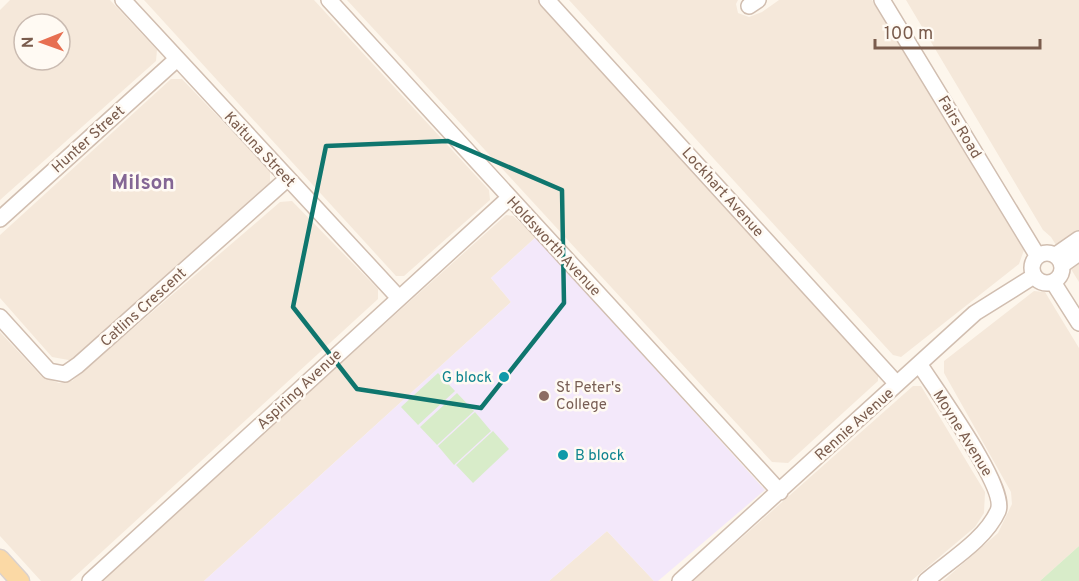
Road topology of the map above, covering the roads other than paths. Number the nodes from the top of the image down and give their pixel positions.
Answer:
1 (123, 0) edge
2 (329, 0) edge
3 (548, 0) edge
4 (882, 0) edge
5 (177, 59) junction
6 (287, 179) junction
7 (509, 198) junction
8 (0, 219) edge
9 (1079, 239) edge
10 (1079, 253) edge
11 (1037, 255) junction
12 (1059, 260) junction
13 (1034, 276) junction
14 (1053, 282) junction
15 (399, 298) junction
16 (0, 317) edge
17 (1079, 323) edge
18 (920, 365) junction
19 (897, 384) junction
20 (780, 492) junction
21 (0, 559) edge
22 (20, 581) edge
23 (90, 581) edge
24 (680, 581) edge
25 (926, 581) edge

1 - 5 street, Kaituna Street
2 - 7 street, Holdsworth Avenue
3 - 19 street, Lockhart Avenue
4 - 11 street, Fairs Road
5 - 6 street, Kaituna Street
5 - 8 street, Hunter Street
6 - 15 street, Kaituna Street
6 - 16 street, Catlins Crescent
7 - 15 street, Aspiring Avenue
7 - 20 street, Holdsworth Avenue
9 - 12 street
10 - 12 street
11 - 12 street
11 - 13 street
12 - 14 street
13 - 14 street
13 - 18 street, Rennie Avenue
14 - 17 street
15 - 23 street, Aspiring Avenue
18 - 19 street, Rennie Avenue
18 - 25 street, Moyne Avenue
19 - 20 street, Rennie Avenue
20 - 24 street, Rennie Avenue
21 - 22 main road

